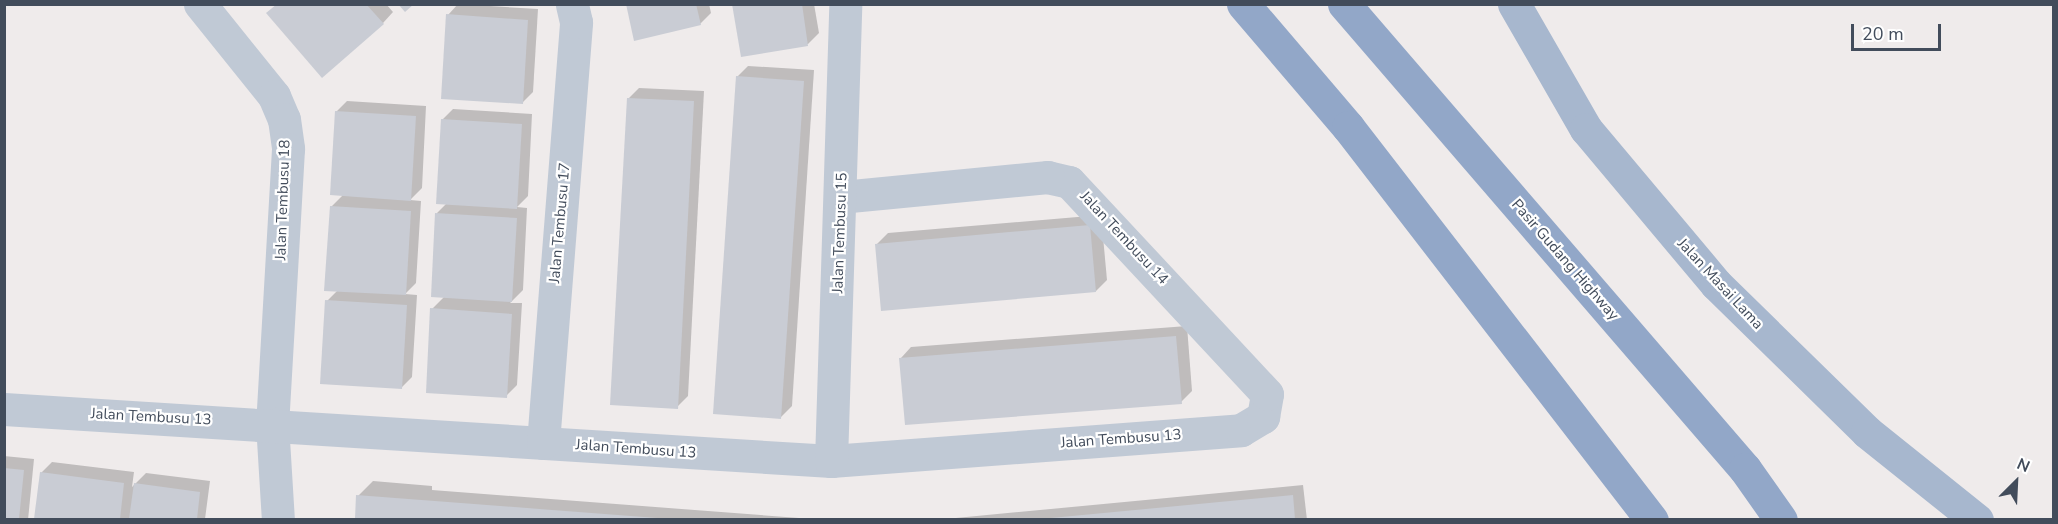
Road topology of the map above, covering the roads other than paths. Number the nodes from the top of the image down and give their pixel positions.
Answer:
1 (200, 4) edge
2 (572, 4) edge
3 (845, 4) edge
4 (1243, 4) edge
5 (1344, 4) edge
6 (1514, 4) edge
7 (842, 197) junction
8 (4, 409) edge
9 (1263, 417) joint
10 (272, 423) junction
11 (543, 443) junction
12 (831, 461) junction
13 (1745, 469) junction
14 (278, 519) edge
15 (1652, 519) edge
16 (1781, 519) edge
17 (1798, 519) edge
18 (1977, 519) edge

1 - 10 street, Jalan Tembusu 18
2 - 11 street, Jalan Tembusu 17
3 - 7 street, Jalan Tembusu 15
4 - 15 highway
5 - 13 highway, Pasir Gudang Highway
6 - 18 main road, Jalan Masai Lama
7 - 9 street, Jalan Tembusu 14
7 - 12 street, Jalan Tembusu 15
8 - 10 street, Jalan Tembusu 13
9 - 12 street, Jalan Tembusu 13
10 - 11 street, Jalan Tembusu 13
10 - 14 street, Jalan Tembusu 18
11 - 12 street, Jalan Tembusu 13
13 - 16 highway, Pasir Gudang Highway
13 - 17 highway

